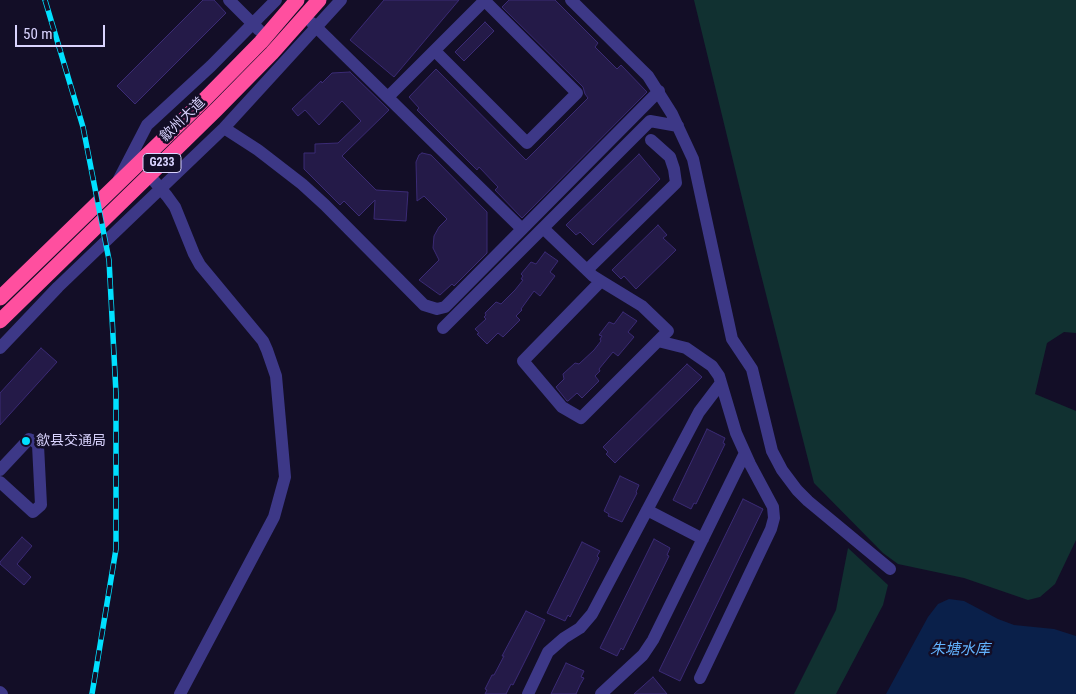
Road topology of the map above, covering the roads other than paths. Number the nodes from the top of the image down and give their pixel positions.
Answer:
1 (229, 0) edge
2 (276, 0) edge
3 (298, 0) edge
4 (319, 0) edge
5 (341, 0) edge
6 (485, 0) edge
7 (571, 0) edge
8 (305, 16) junction
9 (253, 24) junction
10 (317, 28) junction
11 (266, 36) junction
12 (435, 51) junction
13 (659, 91) junction
14 (388, 97) junction
15 (678, 126) junction
16 (224, 128) junction
17 (651, 140) dead end
18 (149, 175) junction
19 (116, 184) junction
20 (161, 188) junction
21 (543, 228) junction
22 (522, 229) junction
23 (586, 270) junction
24 (601, 281) junction
25 (1, 296) edge
26 (0, 321) edge
27 (443, 328) dead end
28 (658, 341) junction
29 (0, 348) edge
30 (721, 383) junction
31 (745, 453) junction
32 (0, 470) edge
33 (0, 482) edge
34 (647, 510) junction
35 (702, 539) junction
36 (890, 569) dead end
37 (700, 678) dead end
38 (180, 694) edge
39 (528, 694) edge
40 (602, 694) edge

1 - 9 street
2 - 9 street
3 - 11 highway, 歙州大道 / G233
4 - 8 highway, 歙州大道 / G233
5 - 10 street
6 - 12 street
6 - 12 street
7 - 13 street
8 - 10 street
8 - 18 highway, 歙州大道 / G233
9 - 11 street
9 - 19 street
10 - 14 street
10 - 16 street
11 - 19 highway, 歙州大道 / G233
12 - 14 street
13 - 15 street
13 - 22 street
14 - 22 street
15 - 21 street
15 - 36 street
16 - 20 street
16 - 22 street
17 - 23 street
18 - 20 street
18 - 26 highway, 歙州大道 / G233
19 - 25 highway, 歙州大道 / G233
20 - 29 street
20 - 38 street
21 - 23 street
21 - 27 street
23 - 24 street
24 - 28 street
24 - 28 street
28 - 30 street
30 - 31 street
30 - 34 street
31 - 35 street
31 - 37 street
32 - 33 street
34 - 35 street
34 - 39 street
35 - 40 street

